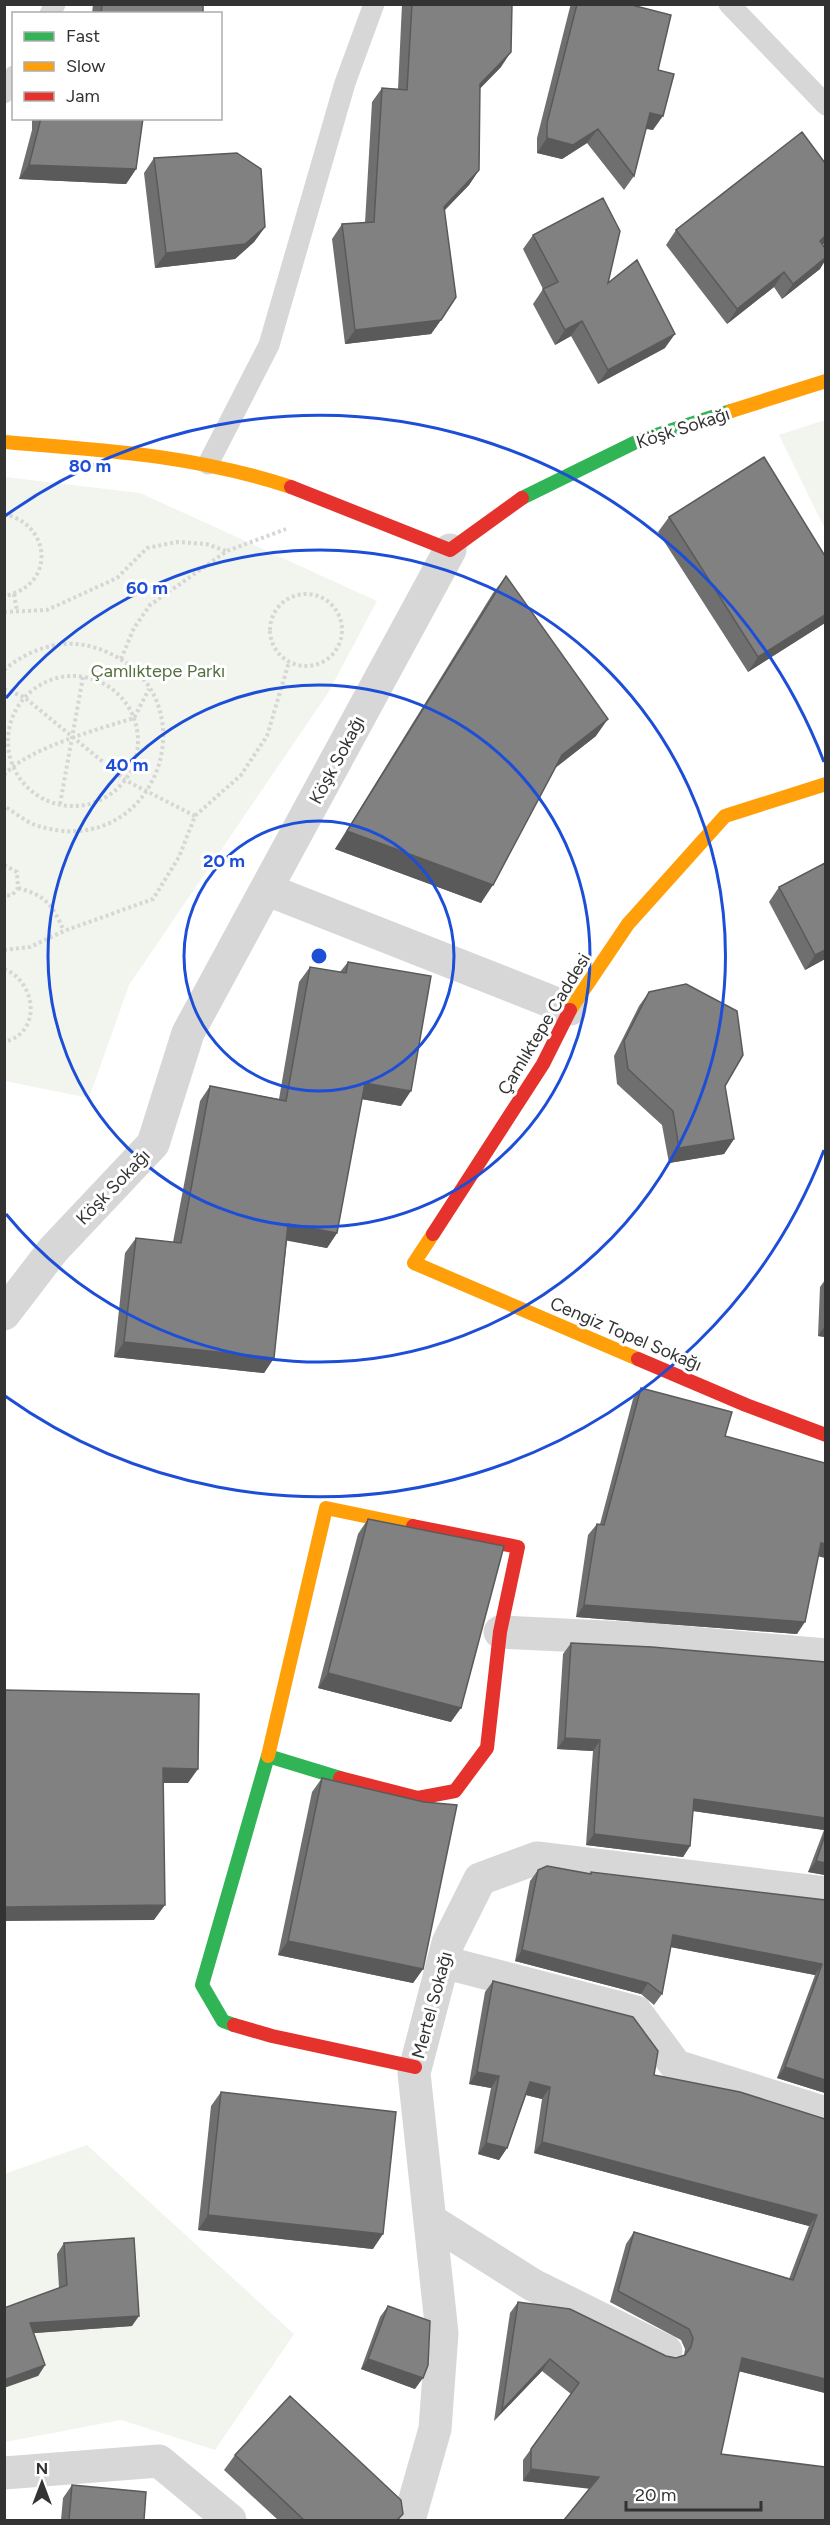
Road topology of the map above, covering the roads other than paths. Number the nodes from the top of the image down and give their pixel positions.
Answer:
1 (374, 4) edge
2 (729, 4) edge
3 (12, 79) edge
4 (4, 93) edge
5 (825, 105) edge
6 (825, 365) edge
7 (815, 385) edge
8 (4, 442) edge
9 (208, 464) junction
10 (450, 550) junction
11 (825, 784) edge
12 (268, 890) junction
13 (570, 1010) junction
14 (414, 1263) joint
15 (4, 1314) edge
16 (825, 1435) edge
17 (500, 1632) junction
18 (825, 1655) edge
19 (268, 1755) junction
20 (825, 1893) edge
21 (443, 1962) junction
22 (415, 2067) junction
23 (825, 2113) edge
24 (430, 2220) junction
25 (666, 2350) dead end
26 (4, 2473) edge
27 (230, 2520) edge
28 (409, 2520) edge

1 - 9 lane
2 - 5 lane
3 - 4 lane
6 - 7 street
7 - 10 street, Köşk Sokağı
8 - 9 street
9 - 10 street
10 - 12 street, Köşk Sokağı
11 - 13 street, Çamlıktepe Caddesi
12 - 13 street
12 - 15 street, Köşk Sokağı
13 - 14 street, Çamlıktepe Caddesi
14 - 16 street, Cengiz Topel Sokağı
17 - 18 street
17 - 19 street
17 - 19 street
19 - 22 street
20 - 21 street, Mertel Sokağı
21 - 22 street, Mertel Sokağı
21 - 23 street
22 - 24 street, Mertel Sokağı
24 - 25 street
24 - 28 street, Mertel Sokağı
26 - 27 street

